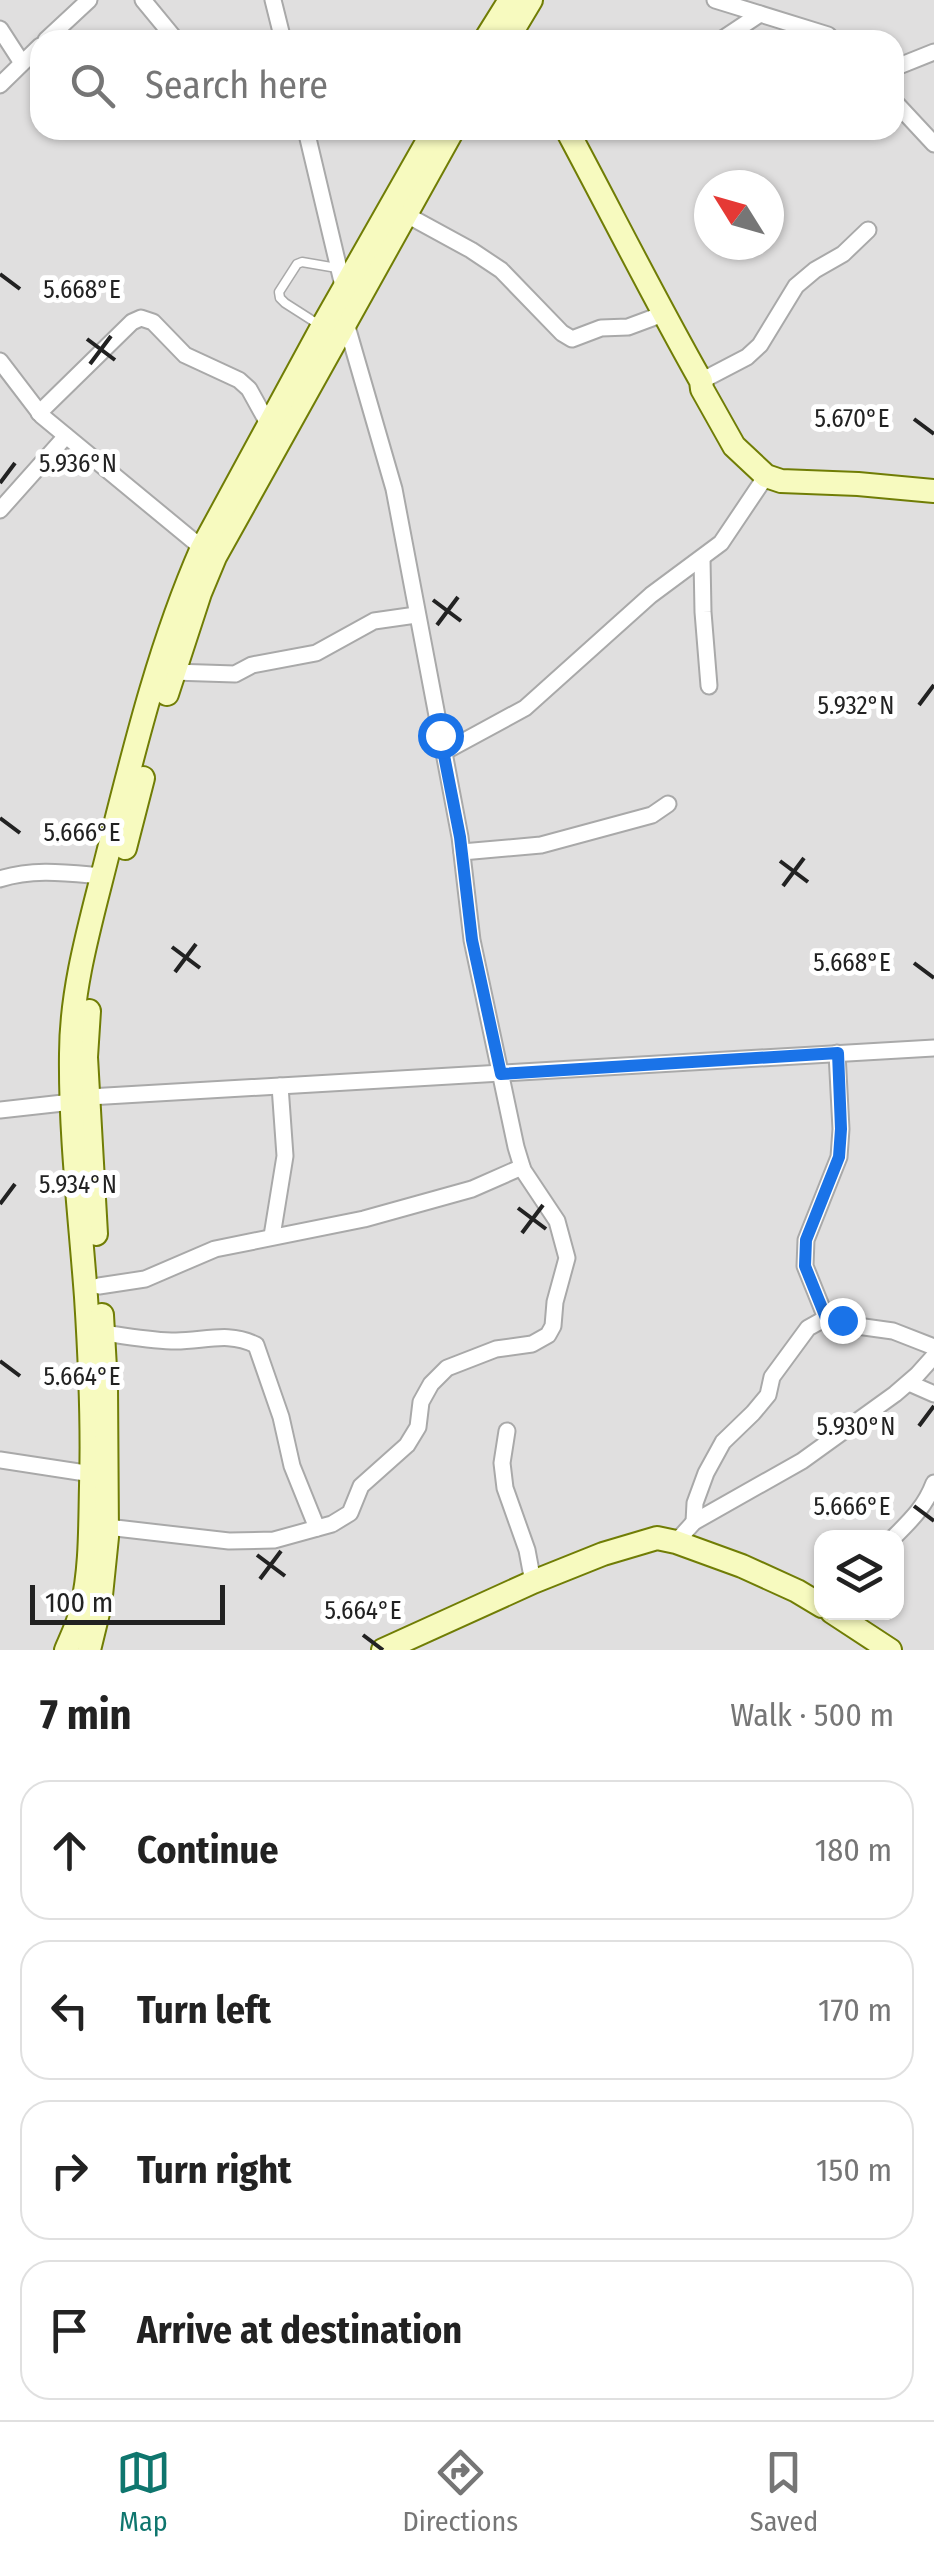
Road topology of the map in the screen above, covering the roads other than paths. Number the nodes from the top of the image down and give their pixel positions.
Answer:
1 (89, 0) edge
2 (143, 0) edge
3 (272, 0) edge
4 (510, 0) edge
5 (531, 0) edge
6 (714, 0) edge
7 (760, 14) junction
8 (0, 29) edge
9 (57, 30) edge
10 (168, 30) edge
11 (280, 30) edge
12 (491, 30) edge
13 (516, 30) edge
14 (736, 30) edge
15 (809, 30) edge
16 (934, 52) edge
17 (30, 55) edge
18 (22, 63) junction
19 (904, 64) edge
20 (0, 85) edge
21 (904, 112) edge
22 (308, 140) edge
23 (428, 140) edge
24 (447, 140) edge
25 (577, 140) edge
26 (934, 144) edge
27 (405, 214) junction
28 (868, 230) dead end
29 (340, 279) junction
30 (662, 314) junction
31 (346, 323) junction
32 (322, 327) junction
33 (0, 361) edge
34 (701, 381) junction
35 (40, 413) junction
36 (270, 426) junction
37 (66, 436) junction
38 (766, 476) junction
39 (934, 490) edge
40 (0, 510) edge
41 (202, 548) junction
42 (702, 558) junction
43 (416, 615) junction
44 (173, 672) junction
45 (709, 686) dead end
46 (444, 752) junction
47 (668, 804) dead end
48 (462, 852) junction
49 (102, 876) junction
50 (0, 878) edge
51 (934, 1048) edge
52 (838, 1053) junction
53 (501, 1074) junction
54 (280, 1086) junction
55 (80, 1100) junction
56 (0, 1110) edge
57 (522, 1167) junction
58 (272, 1236) junction
59 (100, 1286) junction
60 (826, 1318) junction
61 (103, 1333) junction
62 (934, 1347) edge
63 (934, 1356) edge
64 (909, 1383) junction
65 (934, 1394) edge
66 (507, 1430) dead end
67 (0, 1460) edge
68 (92, 1474) junction
69 (934, 1482) edge
70 (694, 1522) junction
71 (106, 1527) junction
72 (316, 1528) junction
73 (901, 1530) edge
74 (676, 1542) junction
75 (533, 1582) junction
76 (814, 1602) edge
77 (844, 1620) edge
78 (422, 1642) edge
79 (66, 1650) edge
80 (89, 1650) edge
81 (384, 1650) edge
82 (890, 1650) edge

1 - 9 street
2 - 10 street
3 - 11 street
4 - 12 main road
5 - 13 main road
6 - 7 street
7 - 14 street
7 - 15 street
8 - 18 street
16 - 19 street
17 - 18 street
18 - 20 street
21 - 26 street
22 - 29 street
23 - 29 main road
24 - 27 main road
25 - 30 main road
27 - 30 street
27 - 31 main road
28 - 34 street
29 - 32 main road
29 - 32 lane
30 - 34 main road
31 - 43 street
31 - 44 main road
32 - 36 main road
33 - 35 street
34 - 38 main road
35 - 36 street
35 - 37 street
36 - 41 main road
37 - 40 street
37 - 41 street
38 - 39 main road
38 - 42 street
41 - 49 main road
42 - 45 street
42 - 46 street
43 - 44 street
43 - 46 street
44 - 55 main road
46 - 48 street
47 - 48 street
48 - 53 street
49 - 50 street
49 - 55 main road
51 - 52 street
52 - 53 street
52 - 60 street
53 - 54 street
53 - 57 street
54 - 55 street
54 - 58 street
55 - 56 street
55 - 59 main road
55 - 68 main road
57 - 58 street
57 - 72 street
58 - 59 street
59 - 61 main road
60 - 62 street
60 - 70 street
61 - 71 main road
61 - 72 street
63 - 64 street
64 - 65 street
64 - 70 street
66 - 75 street
67 - 68 street
68 - 79 main road
69 - 73 street
70 - 74 street
71 - 72 street
71 - 80 main road
74 - 75 main road
74 - 76 main road
75 - 78 main road
77 - 82 main road
78 - 81 main road

